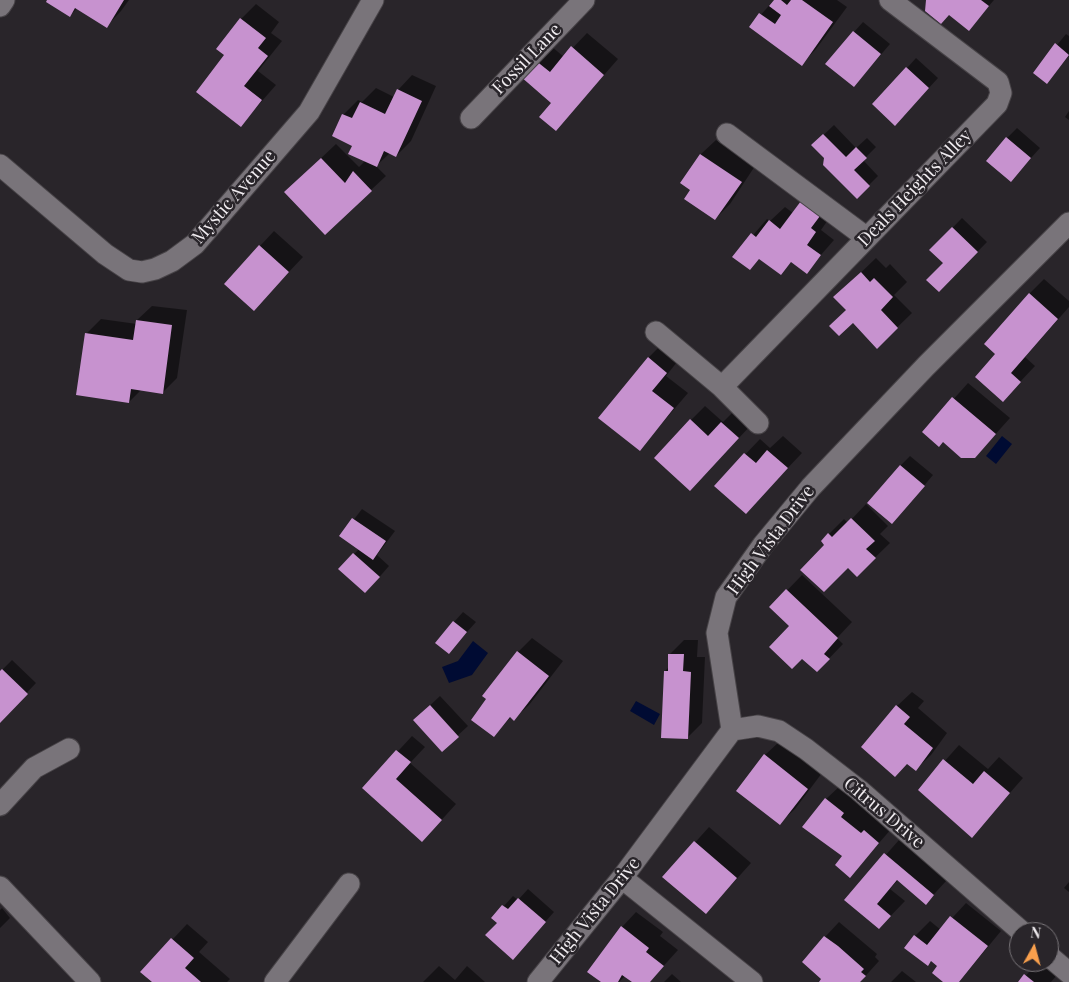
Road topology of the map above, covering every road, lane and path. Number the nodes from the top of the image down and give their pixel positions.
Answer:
1 (4, 0) edge
2 (373, 0) edge
3 (584, 0) edge
4 (890, 0) edge
5 (0, 6) edge
6 (470, 118) dead end
7 (727, 134) dead end
8 (0, 165) edge
9 (1069, 223) edge
10 (867, 238) junction
11 (656, 332) dead end
12 (722, 387) junction
13 (758, 423) dead end
14 (732, 730) junction
15 (69, 749) dead end
16 (0, 805) edge
17 (622, 878) junction
18 (348, 884) dead end
19 (0, 887) edge
20 (1011, 922) edge
21 (1059, 964) edge
22 (1069, 973) edge
23 (90, 982) edge
24 (275, 982) edge
25 (538, 982) edge
26 (752, 982) edge

1 - 5 street
2 - 8 street, Mystic Avenue
3 - 6 street, Fossil Lane
4 - 10 street, Deals Heights Alley
7 - 10 street
9 - 14 street, High Vista Drive
10 - 12 street, Deals Heights Alley
11 - 12 street
12 - 13 street
14 - 17 street, High Vista Drive
14 - 20 street, Citrus Drive
15 - 16 street
17 - 25 street, High Vista Drive
17 - 26 street
18 - 24 street
19 - 23 street
21 - 22 street

